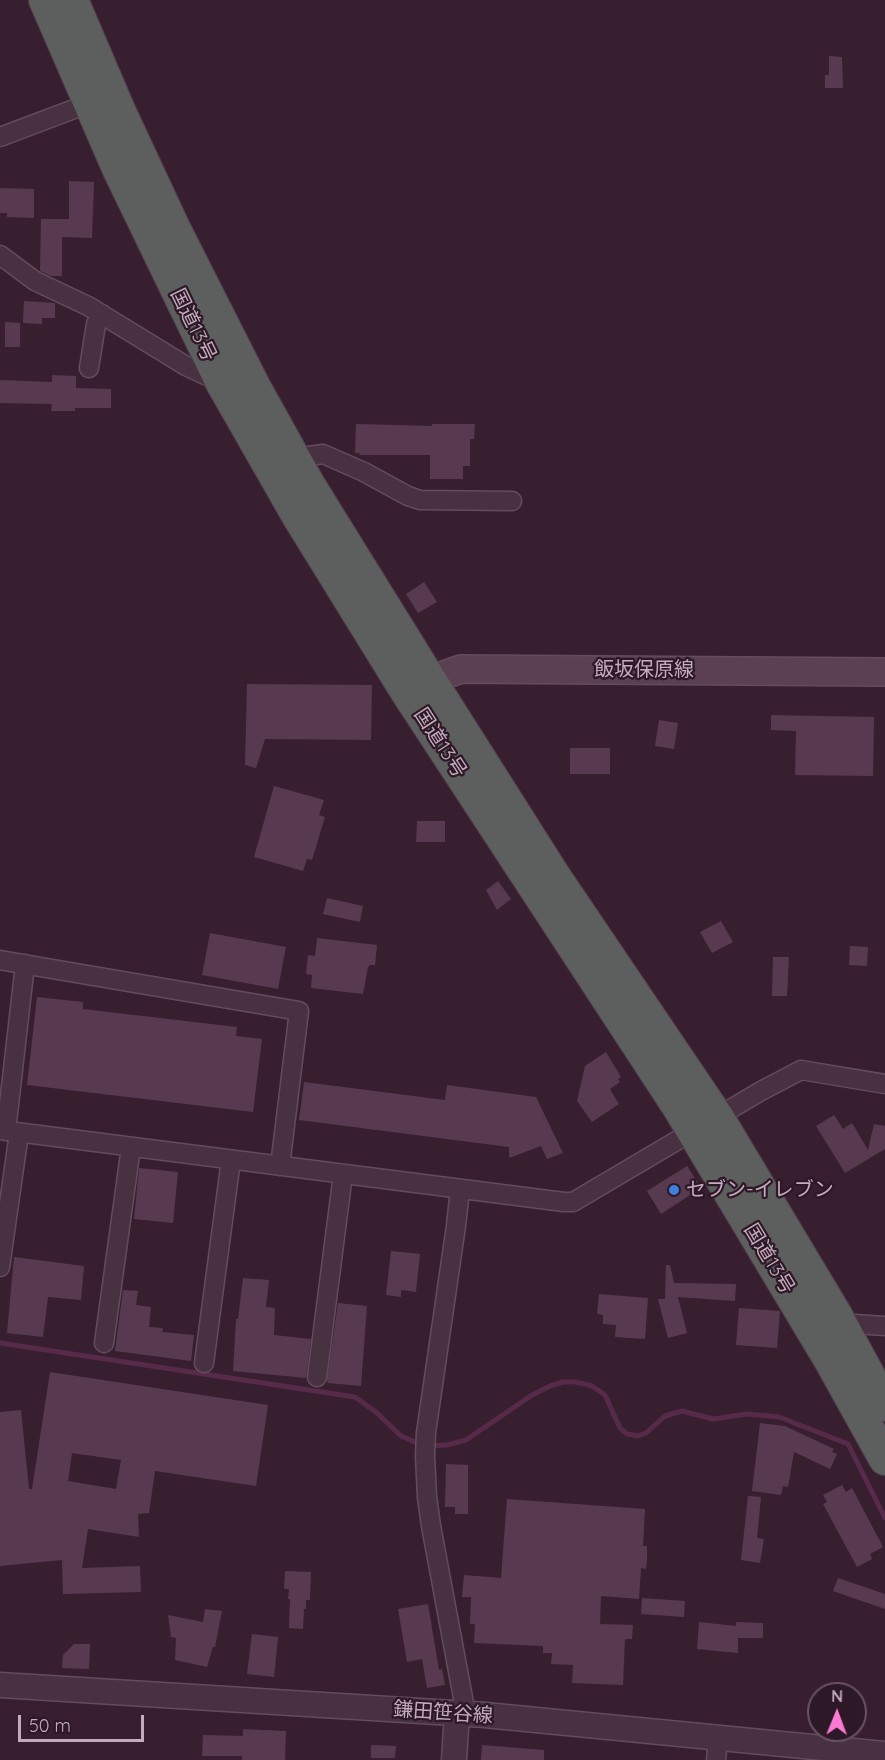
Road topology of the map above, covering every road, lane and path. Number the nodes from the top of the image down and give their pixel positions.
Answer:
1 (45, 0) edge
2 (72, 0) edge
3 (90, 103) junction
4 (0, 137) edge
5 (0, 255) edge
6 (102, 314) junction
7 (89, 368) dead end
8 (222, 383) junction
9 (294, 458) junction
10 (512, 501) dead end
11 (885, 672) edge
12 (419, 687) junction
13 (0, 960) edge
14 (25, 964) junction
15 (885, 1084) edge
16 (705, 1124) junction
17 (8, 1132) edge
18 (131, 1147) junction
19 (231, 1160) junction
20 (280, 1166) junction
21 (343, 1174) junction
22 (460, 1189) junction
23 (0, 1267) edge
24 (840, 1323) junction
25 (885, 1326) edge
26 (104, 1343) dead end
27 (204, 1363) dead end
28 (317, 1377) dead end
29 (885, 1405) edge
30 (885, 1459) edge
31 (0, 1685) edge
32 (462, 1714) junction
33 (717, 1749) edge
34 (885, 1754) edge
35 (454, 1760) edge

1 - 3 highway, 国道13号
2 - 9 highway, 国道13号
3 - 4 street
3 - 8 highway, 国道13号
5 - 6 street
6 - 7 street
6 - 8 street
8 - 12 highway, 国道13号
9 - 10 street
9 - 12 highway, 国道13号
11 - 12 main road, 飯坂保原線
12 - 16 highway, 国道13号
13 - 14 street
14 - 17 street
14 - 20 street
15 - 16 street
16 - 22 street
16 - 24 highway, 国道13号
16 - 30 highway, 国道13号
17 - 18 street
17 - 23 street
18 - 19 street
18 - 26 street
19 - 20 street
19 - 27 street
20 - 21 street
21 - 22 street
21 - 28 street
22 - 32 street
24 - 25 street
24 - 29 highway, 国道13号
31 - 32 street, 鎌田笹谷線
32 - 33 street, 鎌田笹谷線
32 - 35 street
33 - 34 street, 鎌田笹谷線

